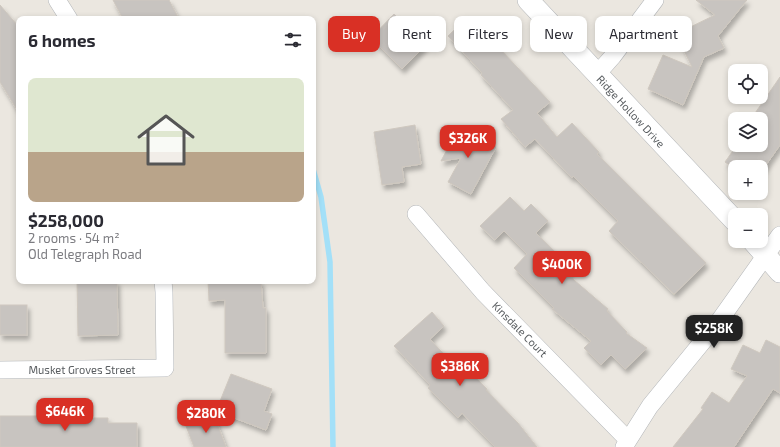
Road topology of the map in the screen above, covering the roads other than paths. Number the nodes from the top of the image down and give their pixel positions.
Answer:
1 (57, 0) edge
2 (528, 0) edge
3 (655, 0) edge
4 (67, 16) edge
5 (597, 74) junction
6 (416, 214) dead end
7 (728, 214) edge
8 (780, 235) edge
9 (768, 243) edge
10 (760, 248) edge
11 (780, 272) edge
12 (163, 284) edge
13 (0, 370) edge
14 (626, 444) edge

1 - 4 street
2 - 5 street, Ridge Hollow Drive
3 - 5 street
5 - 7 street, Ridge Hollow Drive
6 - 14 street, Kinsdale Court
8 - 9 street
10 - 11 street
10 - 14 street
12 - 13 street, Musket Groves Street

